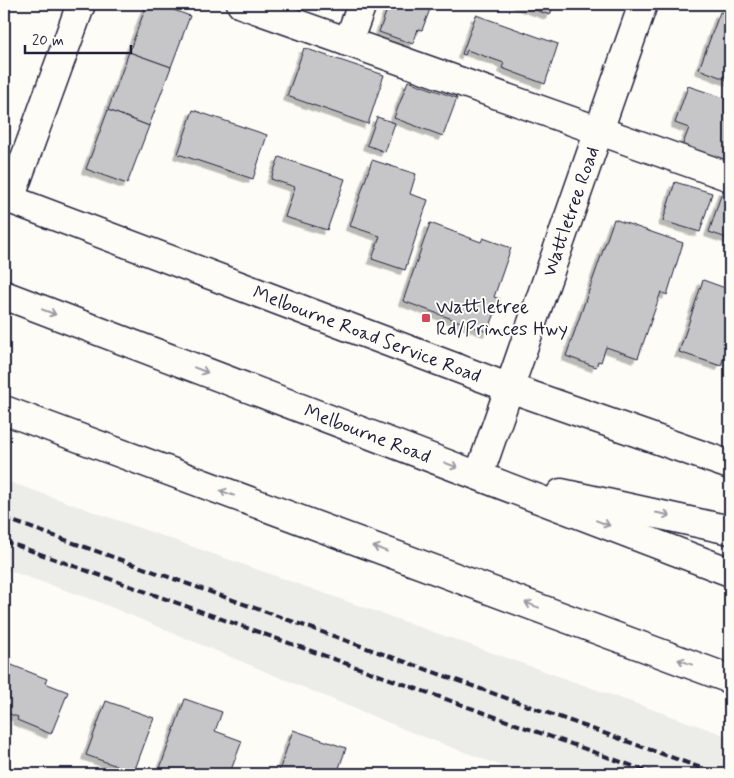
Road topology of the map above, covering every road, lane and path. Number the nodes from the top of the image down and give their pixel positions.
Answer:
1 (81, 4) edge
2 (241, 4) edge
3 (362, 4) edge
4 (643, 4) edge
5 (348, 42) junction
6 (598, 131) junction
7 (730, 177) edge
8 (7, 198) edge
9 (4, 295) edge
10 (510, 388) junction
11 (4, 410) edge
12 (730, 465) edge
13 (479, 475) junction
14 (730, 530) edge
15 (730, 572) edge
16 (730, 679) edge

1 - 8 main road
2 - 5 main road
3 - 5 main road
4 - 6 main road, Wattletree Road
5 - 6 main road
6 - 7 main road
6 - 10 main road, Wattletree Road
8 - 10 main road, Melbourne Road Service Road
9 -> 13 main road, Melbourne Road
10 - 12 main road, Melbourne Road Service Road
10 - 13 main road, Wattletree Road
16 -> 11 main road
13 -> 14 main road
13 -> 15 main road, Melbourne Road

